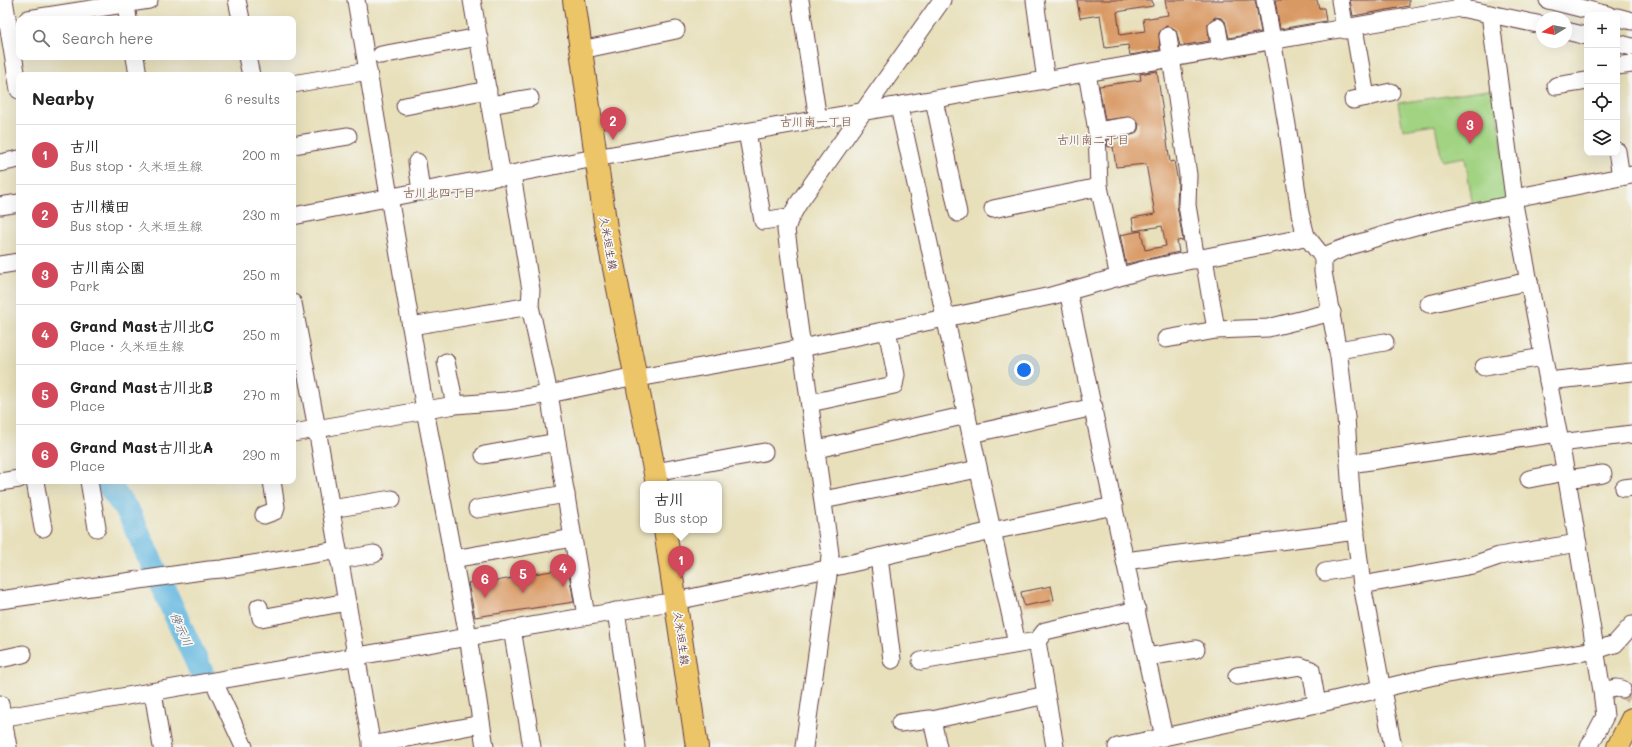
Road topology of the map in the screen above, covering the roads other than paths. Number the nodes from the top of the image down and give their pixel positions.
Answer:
1 (4, 0) edge
2 (149, 0) edge
3 (237, 0) edge
4 (356, 0) edge
5 (472, 0) edge
6 (574, 0) edge
7 (800, 0) edge
8 (942, 0) edge
9 (1035, 0) edge
10 (1265, 0) edge
11 (1340, 0) edge
12 (1548, 0) edge
13 (1461, 4) edge
14 (127, 11) edge
15 (1596, 12) edge
16 (1490, 14) junction
17 (65, 16) edge
18 (240, 16) edge
19 (1620, 18) edge
20 (1632, 21) edge
21 (9, 22) edge
22 (1536, 24) edge
23 (1217, 27) dead end
24 (1349, 29) junction
25 (676, 30) dead end
26 (1168, 36) dead end
27 (479, 37) junction
28 (1272, 41) junction
29 (1620, 44) edge
30 (1632, 47) edge
31 (389, 50) dead end
32 (581, 50) junction
33 (1221, 50) junction
34 (1172, 58) junction
35 (136, 60) edge
36 (248, 60) edge
37 (1632, 64) edge
38 (1620, 66) edge
39 (368, 71) junction
40 (16, 72) edge
41 (138, 72) edge
42 (250, 72) edge
43 (1087, 73) junction
44 (1046, 81) junction
45 (1584, 81) edge
46 (296, 83) edge
47 (1556, 86) dead end
48 (1391, 92) dead end
49 (489, 98) junction
50 (530, 98) dead end
51 (934, 100) junction
52 (405, 106) dead end
53 (899, 107) junction
54 (862, 113) junction
55 (818, 120) junction
56 (1129, 126) dead end
57 (1097, 131) junction
58 (747, 132) junction
59 (348, 136) dead end
60 (296, 145) edge
61 (1619, 156) edge
62 (595, 158) junction
63 (16, 160) edge
64 (417, 162) dead end
65 (0, 163) edge
66 (507, 176) junction
67 (1626, 176) edge
68 (1099, 187) junction
69 (421, 192) junction
70 (390, 198) junction
71 (1514, 201) junction
72 (16, 203) edge
73 (0, 206) edge
74 (993, 209) dead end
75 (958, 213) dead end
76 (296, 215) edge
77 (789, 220) junction
78 (1306, 236) junction
79 (1323, 257) junction
80 (1200, 259) junction
81 (16, 262) edge
82 (0, 265) edge
83 (1120, 277) junction
84 (1529, 281) junction
85 (1068, 291) junction
86 (1429, 304) dead end
87 (530, 306) junction
88 (1332, 312) junction
89 (945, 318) junction
90 (412, 326) junction
91 (296, 329) edge
92 (887, 330) junction
93 (1216, 330) junction
94 (1166, 339) dead end
95 (1385, 342) dead end
96 (803, 348) junction
97 (1338, 350) junction
98 (1543, 357) junction
99 (446, 362) dead end
100 (1484, 367) dead end
101 (1632, 372) edge
102 (635, 377) junction
103 (1548, 381) junction
104 (549, 394) junction
105 (810, 403) junction
106 (455, 405) junction
107 (1094, 407) junction
108 (425, 410) junction
109 (967, 415) junction
110 (317, 429) junction
111 (296, 432) edge
112 (971, 434) junction
113 (1632, 434) edge
114 (1559, 438) junction
115 (557, 442) junction
116 (817, 449) junction
117 (764, 452) dead end
118 (484, 455) dead end
119 (1350, 464) junction
120 (978, 469) junction
121 (1603, 474) dead end
122 (1566, 476) junction
123 (656, 478) edge
124 (16, 479) edge
125 (1529, 479) dead end
126 (0, 482) edge
127 (36, 484) edge
128 (90, 484) edge
129 (272, 484) edge
130 (566, 494) junction
131 (392, 499) dead end
132 (824, 500) junction
133 (1114, 506) junction
134 (331, 509) junction
135 (477, 509) dead end
136 (264, 515) dead end
137 (43, 528) dead end
138 (97, 528) dead end
139 (992, 531) junction
140 (1356, 531) junction
141 (665, 533) edge
142 (573, 538) junction
143 (1578, 543) junction
144 (374, 554) dead end
145 (339, 555) junction
146 (880, 557) junction
147 (453, 559) junction
148 (1125, 562) junction
149 (1360, 566) junction
150 (830, 568) junction
151 (1325, 572) dead end
152 (1362, 585) junction
153 (0, 600) edge
154 (676, 601) junction
155 (347, 602) junction
156 (259, 607) dead end
157 (1137, 610) junction
158 (616, 611) junction
159 (586, 616) junction
160 (1632, 625) edge
161 (512, 629) junction
162 (468, 636) junction
163 (1037, 641) junction
164 (1017, 644) junction
165 (1196, 649) dead end
166 (1596, 650) junction
167 (23, 654) dead end
168 (356, 656) junction
169 (1147, 657) junction
170 (0, 659) edge
171 (892, 660) dead end
172 (921, 662) dead end
173 (1237, 676) dead end
174 (214, 682) junction
175 (1381, 690) junction
176 (1622, 690) tunnel mouth
177 (1602, 691) junction
178 (153, 692) junction
179 (1046, 696) junction
180 (1317, 704) junction
181 (1, 713) edge
182 (1632, 719) edge
183 (932, 720) junction
184 (900, 723) dead end
185 (481, 724) junction
186 (1175, 739) edge
187 (238, 743) edge
188 (372, 746) edge
189 (8, 747) edge
190 (162, 747) edge
191 (485, 747) edge
192 (532, 747) edge
193 (636, 747) edge
194 (697, 747) edge
195 (804, 747) edge
196 (938, 747) edge
197 (1055, 747) edge
198 (1117, 747) edge
199 (1393, 747) edge
200 (1589, 747) edge
201 (1618, 747) edge

1 - 21 street
2 - 14 street
3 - 18 street
4 - 39 street
5 - 27 street
6 - 32 main road, 久米垣生線
7 - 55 street
8 - 54 street
9 - 44 street
10 - 28 street
11 - 24 street
12 - 15 street
13 - 16 street
13 - 24 street
14 - 17 street
16 - 22 street
16 - 71 street
19 - 20 street
21 - 40 street
23 - 33 street
24 - 28 street
24 - 48 street
25 - 32 street
26 - 34 street
27 - 31 street
27 - 49 street
28 - 33 street
28 - 78 street
29 - 30 street
32 - 62 main road, 久米垣生線
33 - 34 street
34 - 43 street
34 - 80 street
35 - 41 street
36 - 42 street
37 - 38 street
39 - 46 street
39 - 70 street
43 - 44 street
43 - 57 street
44 - 51 street
45 - 47 street
49 - 50 street
49 - 52 street
49 - 66 street
51 - 53 street
51 - 75 street
53 - 54 street
53 - 89 street
54 - 55 street
54 - 77 street
55 - 58 street
56 - 57 street
57 - 68 street
58 - 62 street
58 - 77 street
59 - 60 street
61 - 67 street
62 - 66 street
62 - 102 main road, 久米垣生線
63 - 65 street
64 - 69 street
66 - 69 street
66 - 87 street
67 - 71 street
68 - 74 street
68 - 83 street
69 - 70 street
70 - 76 street
70 - 90 street
71 - 79 street
71 - 84 street
72 - 73 street
77 - 96 street
78 - 79 street
78 - 80 street
79 - 88 street
80 - 83 street
80 - 93 street
81 - 82 street
83 - 85 street
84 - 86 street
84 - 98 street
85 - 89 street
85 - 107 street
87 - 90 street
87 - 104 street
88 - 93 street
88 - 97 street
89 - 92 street
89 - 109 street
90 - 108 street
91 - 110 street
92 - 96 street
92 - 105 street
93 - 94 street
95 - 97 street
96 - 102 street
96 - 105 street
97 - 119 street
98 - 100 street
98 - 103 street
99 - 106 street
101 - 103 street
102 - 104 street
102 - 123 main road, 久米垣生線
103 - 114 street
104 - 106 street
104 - 115 street
105 - 116 street
106 - 108 street
107 - 112 street
107 - 133 street
108 - 110 street
108 - 147 street
109 - 112 street
109 - 116 street
110 - 111 street
110 - 134 street
112 - 120 street
113 - 114 street
114 - 119 street
114 - 122 street
115 - 118 street
115 - 130 street
116 - 132 street
117 - 123 street
119 - 140 street
120 - 132 street
120 - 139 street
121 - 122 street
122 - 125 street
122 - 143 street
124 - 126 street
127 - 137 street
128 - 138 street
129 - 136 street
130 - 135 street
130 - 142 street
131 - 134 street
132 - 150 street
133 - 139 street
133 - 148 street
134 - 145 street
139 - 146 street
139 - 164 street
140 - 148 street
140 - 149 street
141 - 154 main road, 久米垣生線
142 - 147 street
142 - 159 street
143 - 152 street
143 - 166 street
144 - 145 street
145 - 153 street
145 - 155 street
146 - 150 street
146 - 171 street
147 - 162 street
148 - 157 street
149 - 151 street
149 - 152 street
150 - 154 street
150 - 195 street
152 - 175 street
154 - 158 street
154 - 194 main road, 久米垣生線
155 - 156 street
155 - 168 street
157 - 163 street
157 - 169 street
158 - 159 street
158 - 193 street
159 - 161 street
160 - 166 street
161 - 162 street
161 - 192 street
162 - 168 street
162 - 185 street
163 - 164 street
163 - 179 street
164 - 172 street
165 - 169 street
166 - 175 street
166 - 177 street
167 - 170 street
168 - 174 street
168 - 188 street
169 - 186 street
173 - 180 street
174 - 178 street
174 - 187 street
175 - 180 street
175 - 199 street
176 - 177 street
177 - 200 street
178 - 181 street
178 - 190 street
179 - 183 street
179 - 197 street
180 - 186 street
181 - 189 street
182 - 201 main road
183 - 184 street
183 - 196 street
185 - 188 street
185 - 191 street
186 - 198 street

